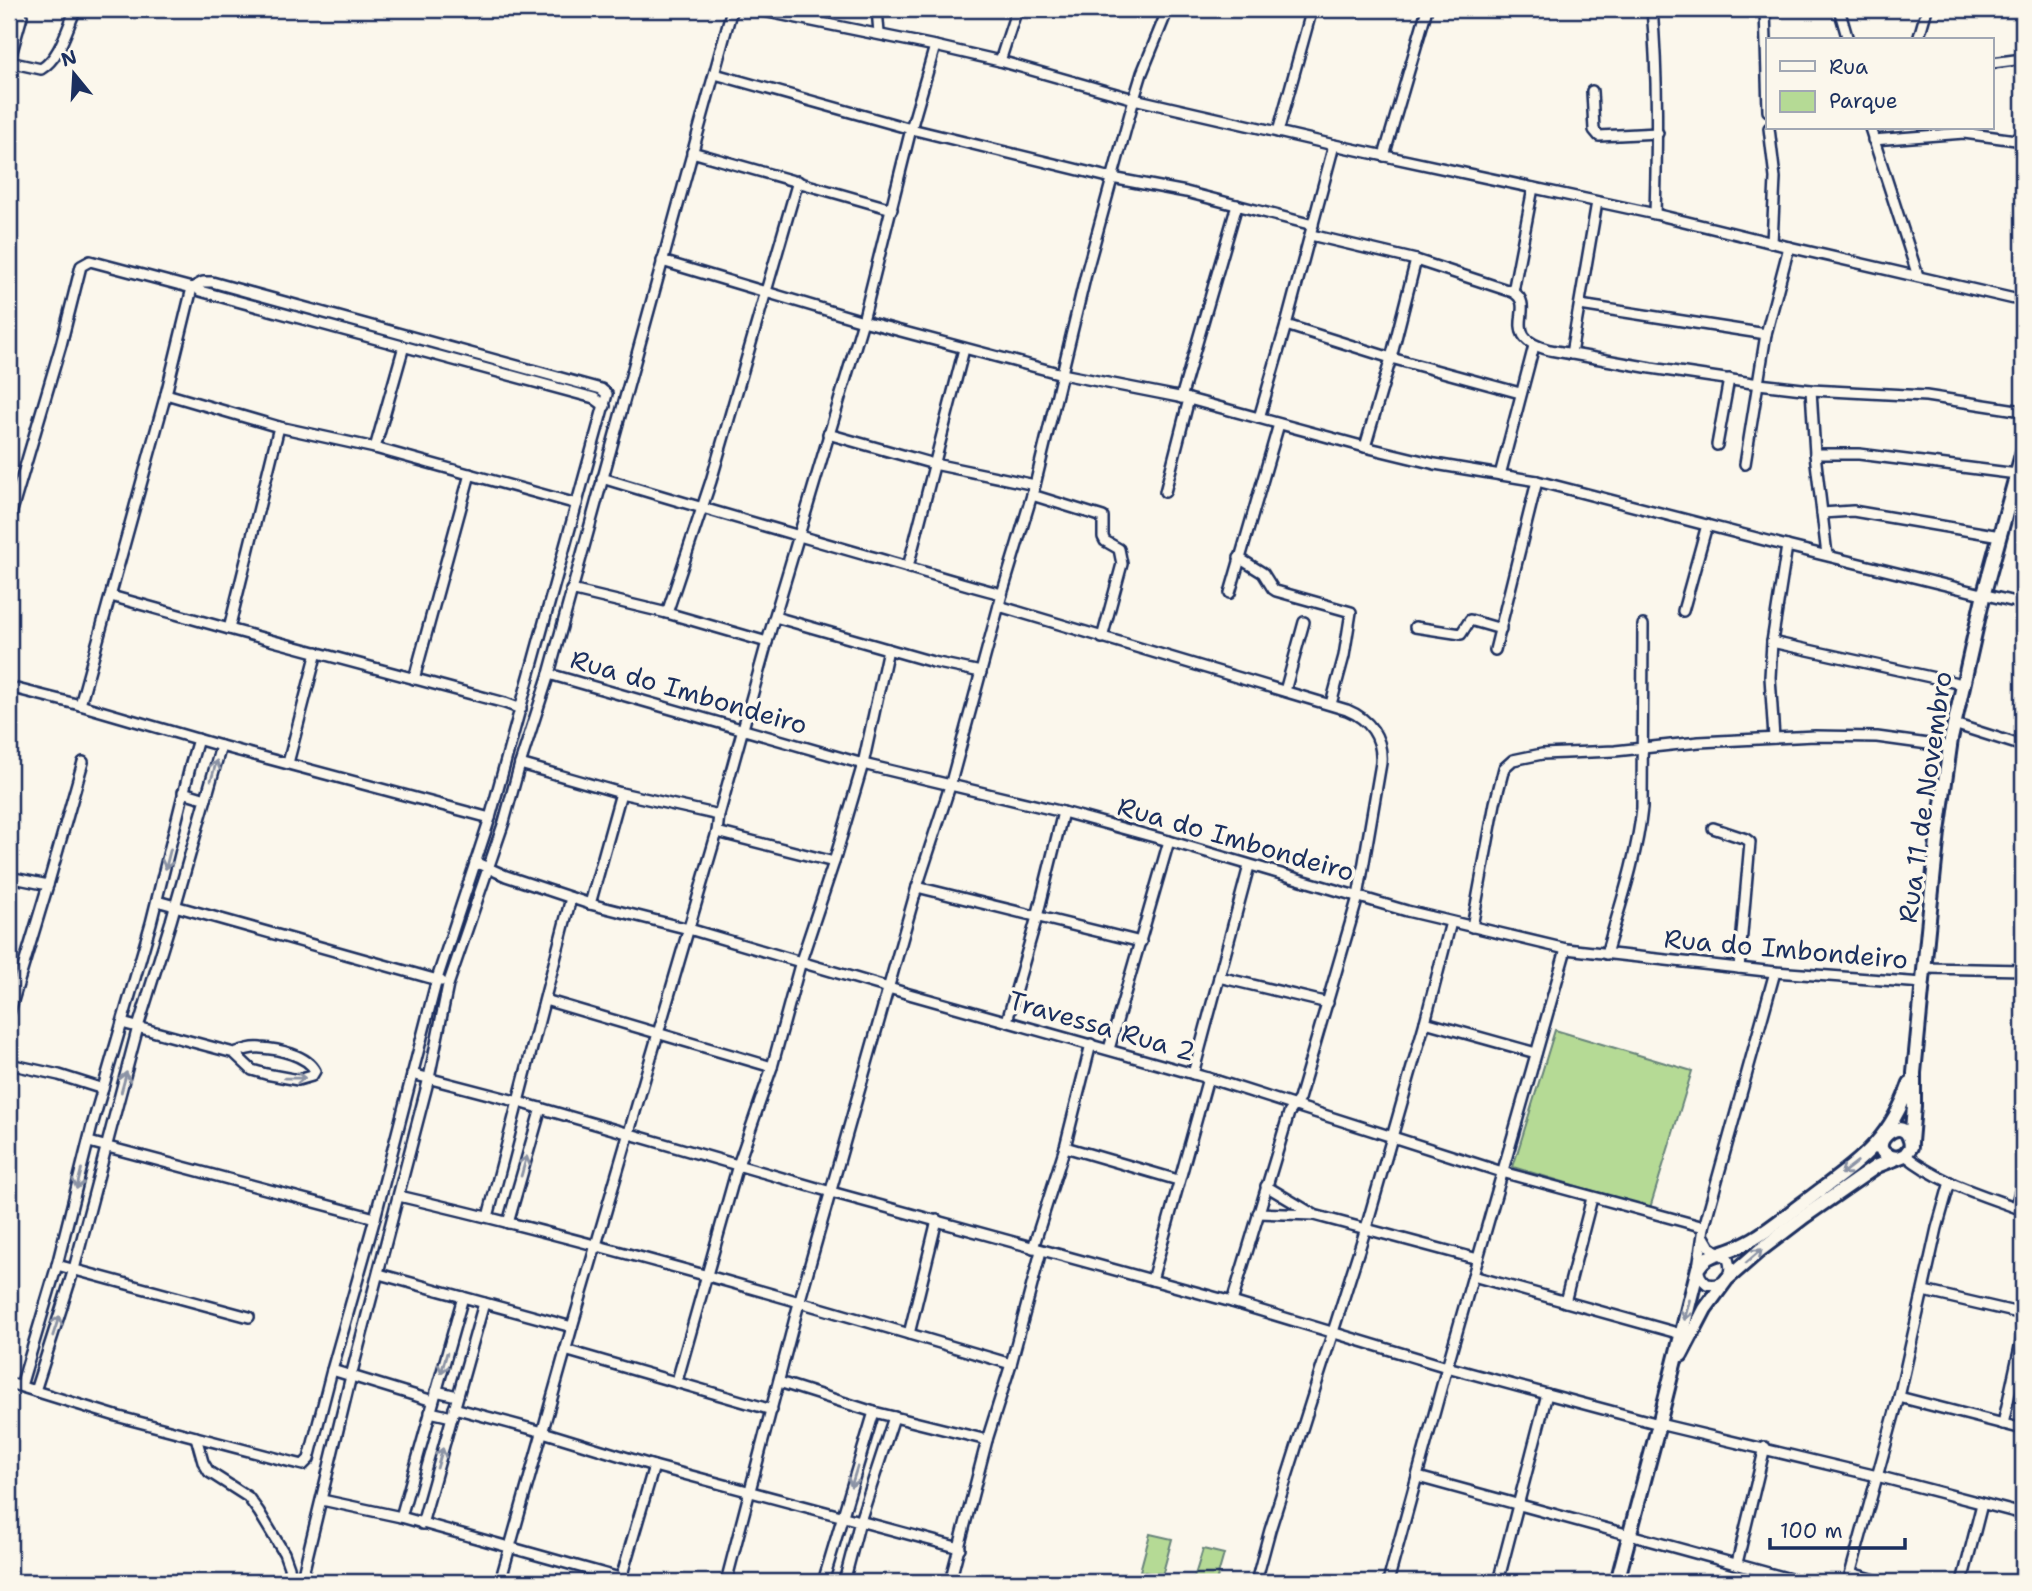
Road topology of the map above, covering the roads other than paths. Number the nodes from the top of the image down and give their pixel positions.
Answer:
1 (19, 9) edge
2 (76, 9) edge
3 (732, 9) edge
4 (753, 9) edge
5 (877, 9) edge
6 (1017, 9) edge
7 (1168, 9) edge
8 (1312, 9) edge
9 (1427, 9) edge
10 (1652, 9) edge
11 (1765, 9) edge
12 (1839, 9) edge
13 (1927, 9) edge
14 (878, 33) junction
15 (1847, 38) edge
16 (1919, 38) edge
17 (935, 46) junction
18 (1766, 52) edge
19 (1000, 61) junction
20 (2023, 61) edge
21 (9, 62) edge
22 (1994, 63) edge
23 (715, 74) junction
24 (1592, 91) dead end
25 (1134, 99) junction
26 (911, 129) junction
27 (1769, 130) edge
28 (1870, 130) edge
29 (1278, 132) junction
30 (1658, 133) junction
31 (1873, 140) junction
32 (2023, 141) edge
33 (1334, 145) junction
34 (692, 152) junction
35 (1384, 156) junction
36 (1112, 178) junction
37 (798, 181) junction
38 (1533, 188) junction
39 (1597, 202) junction
40 (1237, 205) junction
41 (892, 209) junction
42 (1655, 214) junction
43 (1312, 230) junction
44 (1772, 243) junction
45 (1788, 247) junction
46 (1416, 260) junction
47 (663, 261) junction
48 (1918, 276) junction
49 (194, 287) junction
50 (1513, 292) junction
51 (766, 293) junction
52 (2023, 301) edge
53 (1580, 305) junction
54 (863, 321) junction
55 (1286, 326) junction
56 (1766, 334) junction
57 (404, 346) junction
58 (1534, 346) junction
59 (964, 349) junction
60 (1571, 354) junction
61 (1391, 358) junction
62 (1062, 374) junction
63 (1729, 379) junction
64 (1759, 384) junction
65 (1811, 390) junction
66 (1521, 393) junction
67 (166, 394) junction
68 (1185, 399) junction
69 (605, 406) junction
70 (2023, 411) edge
71 (1259, 418) junction
72 (1279, 424) junction
73 (279, 427) junction
74 (828, 434) junction
75 (1717, 445) dead end
76 (1366, 447) junction
77 (375, 448) junction
78 (2023, 451) edge
79 (1815, 454) junction
80 (934, 464) junction
81 (1745, 464) dead end
82 (470, 474) junction
83 (2017, 474) junction
84 (1500, 475) junction
85 (601, 478) junction
86 (1537, 481) junction
87 (1033, 490) junction
88 (1165, 492) dead end
89 (577, 504) junction
90 (702, 509) junction
91 (1822, 513) junction
92 (9, 521) edge
93 (1706, 525) junction
94 (800, 536) junction
95 (2000, 536) junction
96 (1787, 546) junction
97 (1827, 555) junction
98 (1239, 558) junction
99 (908, 567) junction
100 (571, 590) junction
101 (1230, 593) dead end
102 (1984, 593) junction
103 (1002, 594) junction
104 (110, 596) junction
105 (2023, 604) edge
106 (999, 606) junction
107 (1683, 611) dead end
108 (667, 613) junction
109 (775, 617) junction
110 (1304, 622) dead end
111 (1643, 625) dead end
112 (1415, 627) dead end
113 (229, 629) junction
114 (1501, 629) junction
115 (1102, 638) junction
116 (767, 642) junction
117 (1772, 642) junction
118 (888, 649) junction
119 (1496, 650) dead end
120 (317, 652) junction
121 (981, 672) junction
122 (549, 674) junction
123 (414, 679) junction
124 (1962, 684) junction
125 (9, 687) edge
126 (1284, 691) junction
127 (80, 705) junction
128 (1331, 705) junction
129 (521, 709) junction
130 (1954, 724) junction
131 (743, 729) junction
132 (1774, 738) junction
133 (198, 739) junction
134 (221, 746) junction
135 (2023, 746) edge
136 (1950, 747) junction
137 (1642, 748) junction
138 (82, 762) dead end
139 (288, 763) junction
140 (520, 764) junction
141 (863, 764) junction
142 (950, 786) junction
143 (183, 792) junction
144 (621, 793) junction
145 (206, 799) junction
146 (1063, 812) junction
147 (719, 815) junction
148 (490, 818) junction
149 (1713, 828) dead end
150 (717, 832) junction
151 (1169, 841) junction
152 (475, 862) junction
153 (834, 862) junction
154 (1249, 866) junction
155 (489, 868) junction
156 (9, 877) edge
157 (48, 885) junction
158 (917, 887) junction
159 (1358, 897) junction
160 (571, 898) junction
161 (157, 901) junction
162 (590, 904) junction
163 (175, 906) junction
164 (1037, 916) junction
165 (1451, 922) junction
166 (1472, 927) junction
167 (689, 929) junction
168 (1141, 942) junction
169 (1566, 949) junction
170 (1606, 954) junction
171 (801, 961) junction
172 (1739, 968) junction
173 (1925, 968) junction
174 (2023, 970) edge
175 (1775, 972) junction
176 (1219, 977) junction
177 (437, 979) junction
178 (1923, 983) junction
179 (448, 985) junction
180 (888, 988) junction
181 (545, 1000) junction
182 (1328, 1003) junction
183 (9, 1014) edge
184 (1007, 1021) junction
185 (1425, 1022) junction
186 (122, 1023) junction
187 (138, 1027) junction
188 (658, 1033) junction
189 (1091, 1044) junction
190 (1109, 1049) junction
191 (234, 1053) junction
192 (1536, 1053) junction
193 (9, 1064) edge
194 (772, 1067) junction
195 (1914, 1073) junction
196 (412, 1074) junction
197 (1193, 1074) junction
198 (429, 1078) junction
199 (1208, 1078) junction
200 (103, 1089) junction
201 (519, 1102) junction
202 (1294, 1106) junction
203 (541, 1108) junction
204 (628, 1133) junction
205 (1391, 1136) junction
206 (1883, 1136) junction
207 (89, 1142) junction
208 (1911, 1142) junction
209 (106, 1147) junction
210 (1065, 1147) junction
211 (1901, 1157) junction
212 (737, 1165) junction
213 (1502, 1172) junction
214 (2023, 1179) edge
215 (1178, 1181) junction
216 (1950, 1182) junction
217 (1266, 1186) junction
218 (831, 1192) junction
219 (399, 1196) junction
220 (1592, 1198) junction
221 (2019, 1209) edge
222 (1258, 1213) junction
223 (1314, 1215) junction
224 (488, 1217) junction
225 (376, 1218) junction
226 (937, 1220) junction
227 (508, 1223) junction
228 (1366, 1228) junction
229 (1703, 1231) junction
230 (596, 1245) junction
231 (1037, 1250) junction
232 (1721, 1253) junction
233 (1478, 1259) junction
234 (57, 1265) junction
235 (1698, 1268) junction
236 (74, 1269) junction
237 (379, 1273) junction
238 (707, 1275) junction
239 (1473, 1276) junction
240 (1727, 1279) junction
241 (1152, 1280) junction
242 (1924, 1291) junction
243 (463, 1297) junction
244 (1565, 1302) junction
245 (484, 1303) junction
246 (799, 1303) junction
247 (1232, 1303) junction
248 (2023, 1314) edge
249 (249, 1317) dead end
250 (572, 1327) junction
251 (1333, 1333) junction
252 (2023, 1333) edge
253 (909, 1334) junction
254 (1681, 1334) junction
255 (565, 1350) junction
256 (1011, 1364) junction
257 (1447, 1367) junction
258 (332, 1370) junction
259 (1672, 1370) junction
260 (351, 1376) junction
261 (677, 1381) junction
262 (779, 1382) junction
263 (9, 1383) edge
264 (21, 1386) junction
265 (35, 1391) junction
266 (1547, 1394) junction
267 (434, 1396) junction
268 (457, 1396) junction
269 (1899, 1397) junction
270 (772, 1410) junction
271 (430, 1412) junction
272 (874, 1412) junction
273 (453, 1413) junction
274 (894, 1417) junction
275 (1659, 1423) junction
276 (2003, 1424) junction
277 (2023, 1429) edge
278 (543, 1432) junction
279 (196, 1437) junction
280 (987, 1440) junction
281 (1765, 1447) junction
282 (654, 1466) junction
283 (1877, 1476) junction
284 (1418, 1477) junction
285 (748, 1491) junction
286 (322, 1500) junction
287 (1982, 1504) junction
288 (1519, 1505) junction
289 (2023, 1514) edge
290 (841, 1516) junction
291 (401, 1517) junction
292 (860, 1521) junction
293 (422, 1524) junction
294 (1629, 1536) junction
295 (509, 1548) junction
296 (960, 1548) junction
297 (1737, 1563) junction
298 (1850, 1577) edge
299 (621, 1578) junction
300 (290, 1582) edge
301 (301, 1582) edge
302 (500, 1582) edge
303 (634, 1582) edge
304 (726, 1582) edge
305 (823, 1582) edge
306 (844, 1582) edge
307 (950, 1582) edge
308 (1256, 1582) edge
309 (1389, 1582) edge
310 (1498, 1582) edge
311 (1616, 1582) edge
312 (1801, 1582) edge
313 (1882, 1582) edge
314 (1962, 1582) edge

1 - 21 street
2 - 21 street
3 - 23 street
4 - 14 street
5 - 14 street
6 - 19 street
7 - 25 street
8 - 29 street
9 - 35 street
10 - 30 street
11 - 18 street
12 - 15 street
13 - 16 street
14 - 17 street
17 - 19 street
17 - 26 street
19 - 25 street
20 - 22 street
23 - 26 street
23 - 34 street
24 - 30 street
25 - 29 street
25 - 36 street
26 - 36 street
26 - 41 street
27 - 44 street
28 - 31 street
29 - 33 street
30 - 42 street
31 - 32 street
31 - 48 street
33 - 35 street
33 - 43 street
34 - 37 street
34 - 47 street
35 - 38 street
36 - 40 street
36 - 62 street
37 - 41 street
37 - 51 street
38 - 39 street
38 - 50 street
39 - 42 street
39 - 53 street
40 - 43 street
40 - 68 street
41 - 54 street
42 - 44 street
43 - 46 street
43 - 55 street
44 - 45 street
45 - 48 street
45 - 56 street
46 - 50 street
46 - 61 street
47 - 51 street
47 - 85 street
48 - 52 street
49 - 57 street
49 - 67 street
49 - 69 street
49 - 92 street
50 - 58 street
51 - 54 street
51 - 90 street
53 - 56 street
53 - 60 street
54 - 59 street
54 - 74 street
55 - 61 street
55 - 71 street
56 - 64 street
57 - 69 street
57 - 77 street
58 - 60 street
58 - 66 street
59 - 62 street
59 - 80 street
60 - 63 street
61 - 66 street
61 - 76 street
62 - 68 street
62 - 87 street
63 - 64 street
63 - 75 street
64 - 65 street
64 - 81 street
65 - 70 street
65 - 79 street
66 - 84 street
67 - 73 street
67 - 104 street
68 - 71 street
68 - 88 street
69 - 89 street
71 - 72 street
72 - 76 street
72 - 98 street
73 - 77 street
73 - 113 street
74 - 80 street
74 - 94 street
76 - 84 street
77 - 82 street
78 - 83 main road, Rua 11 de Novembro
79 - 83 street
79 - 91 street
80 - 87 street
80 - 99 street
82 - 89 street
82 - 123 street
83 - 95 main road, Rua 11 de Novembro
84 - 86 street
85 - 90 street
85 - 100 street
86 - 93 street
86 - 114 street
87 - 103 street
87 - 115 street
89 - 129 street
90 - 94 street
90 - 108 street
91 - 95 street
91 - 97 street
93 - 96 street
93 - 107 street
94 - 99 street
94 - 109 street
95 - 102 main road, Rua 11 de Novembro
96 - 97 street
96 - 117 street
97 - 102 street
98 - 101 street
98 - 128 street
99 - 103 street
100 - 108 street
100 - 122 street
102 - 105 street
102 - 124 main road, Rua 11 de Novembro
103 - 106 street
104 - 113 street
104 - 127 street
106 - 115 street
106 - 121 street
108 - 116 street
109 - 116 street
109 - 118 street
110 - 126 street
111 - 137 street
112 - 114 street
113 - 120 street
114 - 119 street
115 - 126 street
116 - 131 street
117 - 124 street
117 - 132 street
118 - 121 street
118 - 141 street
120 - 123 street
120 - 139 street
121 - 142 street
122 - 131 street, Rua do Imbondeiro
122 - 140 street
123 - 129 street
124 - 130 main road, Rua 11 de Novembro
125 - 127 street
126 - 128 street
127 - 133 street
128 - 159 street
129 - 148 street
130 - 135 street
130 - 136 main road, Rua 11 de Novembro
131 - 141 street, Rua do Imbondeiro
131 - 147 street
132 - 136 street
132 - 137 street
133 - 134 street
133 - 143 street
134 - 139 street
145 -> 134 street
136 - 173 main road, Rua 11 de Novembro
137 - 166 street
137 - 170 street
138 - 157 street
139 - 148 street
140 - 144 street
140 - 155 street
141 - 142 street, Rua do Imbondeiro
141 - 153 street
142 - 146 street, Rua do Imbondeiro
142 - 158 street
143 - 145 street
143 -> 161 street
144 - 147 street
144 - 162 street
145 - 163 street
146 - 151 street, Rua do Imbondeiro
146 - 164 street
147 - 150 street
148 - 152 street
149 - 172 street
150 - 153 street
150 - 167 street
151 - 154 street, Rua do Imbondeiro
151 - 168 street
152 - 155 street, Travessa Rua 2
152 - 177 street
153 - 171 street
154 - 159 street, Rua do Imbondeiro
154 - 176 street
155 - 160 street, Travessa Rua 2
155 - 179 street
156 - 157 street
157 - 183 street
158 - 164 street
158 - 180 street
159 - 165 street, Rua do Imbondeiro
159 - 182 street
160 - 162 street, Travessa Rua 2
160 - 181 street
161 - 163 street
161 - 186 street
162 - 167 street, Travessa Rua 2
163 - 177 street
163 - 187 street
164 - 168 street
164 - 184 street
165 - 166 street, Rua do Imbondeiro
165 - 185 street
166 - 169 street, Rua do Imbondeiro
167 - 171 street, Travessa Rua 2
167 - 188 street
168 - 190 street
169 - 170 street, Rua do Imbondeiro
169 - 192 street
170 - 172 street, Rua do Imbondeiro
171 - 180 street, Travessa Rua 2
171 - 194 street
172 - 175 street, Rua do Imbondeiro
173 - 174 street
173 - 178 main road, Rua 11 de Novembro
175 - 178 street, Rua do Imbondeiro
175 - 229 street
176 - 182 street
176 - 197 street
177 - 179 street
177 - 196 street
178 - 195 main road, Rua 11 de Novembro
179 - 198 street
180 - 184 street, Travessa Rua 2
180 - 218 street
181 - 188 street
181 - 201 street
182 - 202 street
184 - 189 street, Travessa Rua 2
185 - 192 street
185 - 205 street
186 - 187 street
186 - 200 street
187 - 191 street
209 -> 187 street
188 - 194 street
188 - 204 street
189 - 190 street, Travessa Rua 2
189 - 210 street
190 - 197 street, Travessa Rua 2
191 -> 191 street
192 - 213 street
193 - 200 street
194 - 212 street
195 - 206 main road, Rua 11 de Novembro
195 - 208 main road, Rua 11 de Novembro
196 - 198 street
196 - 225 street
197 - 199 street, Travessa Rua 2
198 - 201 street
198 - 219 street
199 - 202 street, Travessa Rua 2
199 - 215 street
200 - 207 street
201 - 203 street
201 - 224 street
202 - 205 street, Travessa Rua 2
202 - 217 street
203 - 204 street
227 -> 203 street
204 - 212 street
204 - 230 street
205 - 213 street, Travessa Rua 2
205 - 228 street
206 - 208 main road
206 - 211 main road
206 -> 232 main road, Rua 11 de Novembro
207 - 209 street
207 -> 234 street
208 - 211 main road, Rua 11 de Novembro
209 - 225 street
209 - 236 street
210 - 215 street
210 - 231 street
211 - 216 street
240 -> 211 main road
212 - 218 street
212 - 238 street
213 - 220 street, Travessa Rua 2
213 - 233 street
214 - 221 street
215 - 241 street
216 - 221 street
216 - 242 street
217 - 222 street
217 - 223 street
218 - 226 street
218 - 246 street
219 - 224 street
219 - 237 street
220 - 229 street, Travessa Rua 2
220 - 244 street
222 - 223 street
222 - 247 street
223 - 228 street
224 - 227 street
225 - 258 street
226 - 231 street
226 - 253 street
227 - 230 street
228 - 233 street
228 - 251 street
229 - 232 street
229 - 235 street
230 - 238 street
230 - 250 street
231 - 241 street
231 - 256 street
232 - 235 main road, Rua 11 de Novembro
232 - 240 street
233 - 239 street
234 - 236 street
234 - 264 street
235 - 240 street
235 -> 254 main road
236 - 249 street
265 -> 236 street
237 - 243 street
237 - 260 street
238 - 246 street
238 - 261 street
239 - 244 street
239 - 257 street
240 - 259 main road
241 - 247 street
242 - 248 street
242 - 269 street
243 - 245 street
243 -> 267 street
244 - 254 street
245 - 250 street
245 - 268 street
246 - 253 street
246 - 262 street
247 - 251 street
250 - 255 street
251 - 257 street
251 - 308 street
252 - 276 street
253 - 256 street
254 - 259 main road
255 - 261 street
255 - 278 street
256 - 280 street
257 - 266 street
257 - 284 street
258 - 260 street
258 - 279 street
259 - 275 main road
260 - 267 street
260 - 286 street
261 - 270 street
262 - 270 street
262 - 272 street
263 - 264 street
264 - 265 street
265 - 279 street
266 - 275 street
266 - 288 street
267 - 268 street
267 - 271 street
268 - 273 street
269 - 276 street
269 - 283 street
270 - 285 street
271 - 273 street
271 - 291 street
272 - 274 street
272 -> 290 street
273 - 278 street
293 -> 273 street
274 - 280 street
274 - 292 street
275 - 281 street
275 - 294 main road
276 - 277 street
278 - 282 street
278 - 295 street
279 - 300 street
280 - 296 street
281 - 283 street
281 - 297 street
282 - 285 street
282 - 299 street
283 - 287 street
283 - 298 street
284 - 288 street
284 - 309 street
285 - 290 street
285 - 304 street
286 - 291 street
286 - 301 street
287 - 289 street
287 - 314 street
288 - 294 street
288 - 310 street
290 - 292 street
290 - 305 street
291 - 293 street
292 - 296 street
292 - 306 street
293 - 295 street
294 - 297 street
294 - 311 main road
295 - 299 street
295 - 302 street
296 - 307 street
297 - 312 street
298 - 313 street
299 - 303 street

